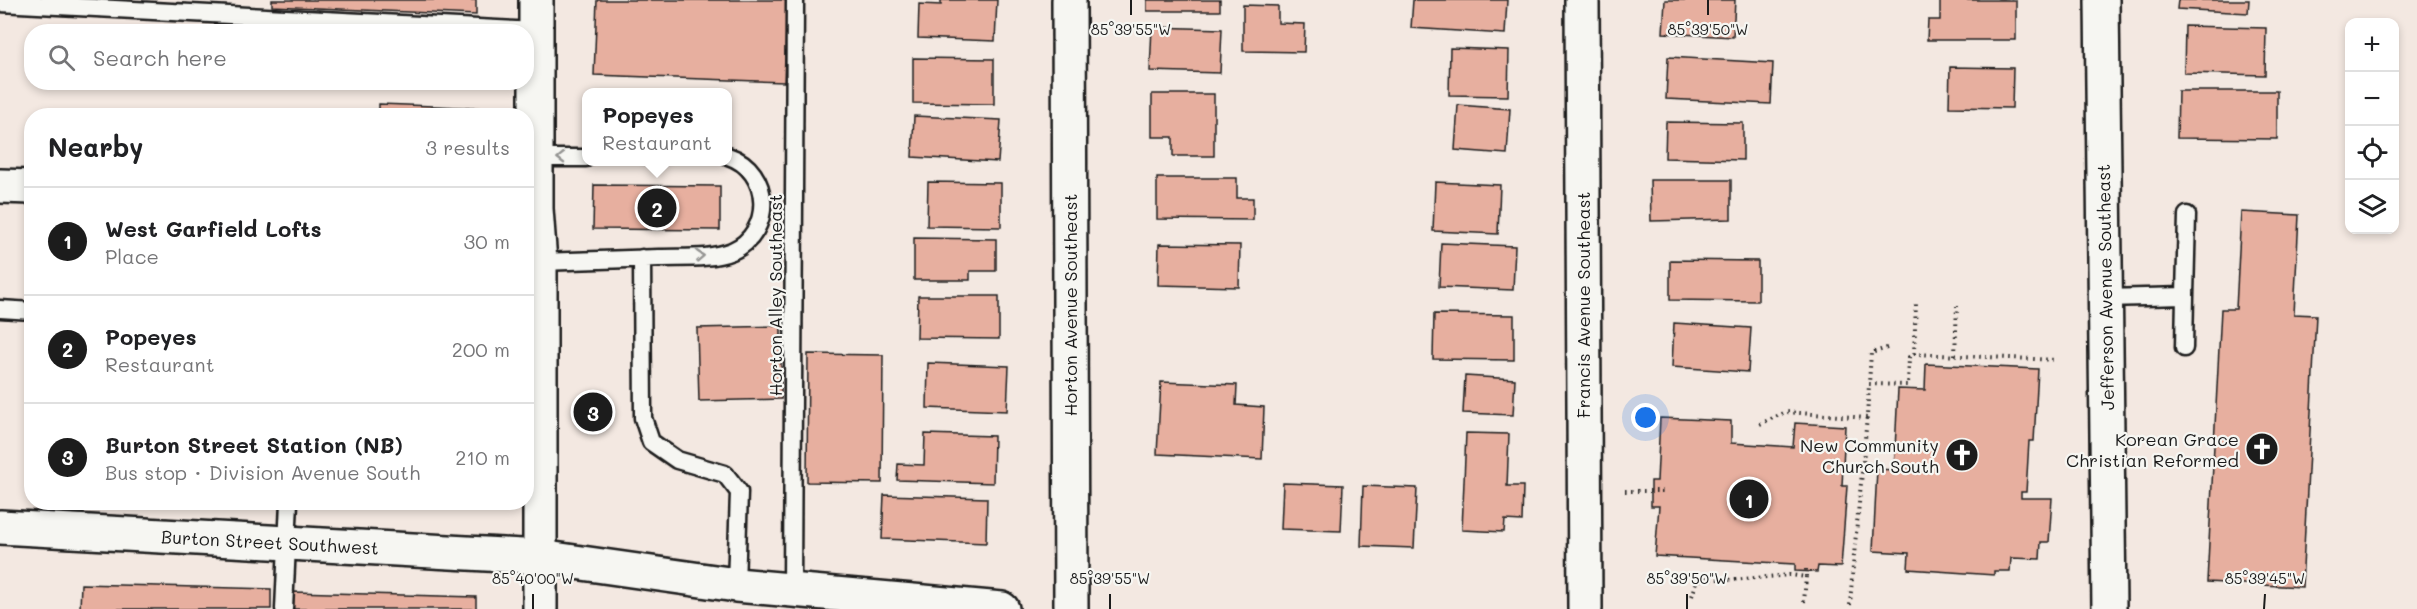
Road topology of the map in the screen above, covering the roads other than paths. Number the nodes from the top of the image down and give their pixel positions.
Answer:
1 (795, 0) edge
2 (1069, 0) edge
3 (1582, 0) edge
4 (2102, 0) edge
5 (0, 3) edge
6 (536, 16) edge
7 (536, 158) junction
8 (582, 158) edge
9 (732, 158) edge
10 (534, 178) edge
11 (0, 186) edge
12 (24, 187) edge
13 (2187, 215) dead end
14 (534, 227) edge
15 (642, 258) junction
16 (540, 262) junction
17 (2185, 296) junction
18 (2105, 298) junction
19 (0, 309) edge
20 (24, 310) edge
21 (2184, 348) dead end
22 (289, 510) edge
23 (0, 527) edge
24 (287, 543) junction
25 (540, 557) junction
26 (736, 585) junction
27 (781, 596) edge
28 (285, 609) edge
29 (540, 609) edge
30 (1002, 609) edge
31 (1071, 609) edge
32 (1585, 609) edge
33 (2109, 609) edge

1 - 27 lane, Horton Alley Southeast
2 - 31 street, Horton Avenue Southeast
3 - 32 street, Francis Avenue Southeast
4 - 18 street, Jefferson Avenue Southeast
5 - 6 lane
6 - 7 street
8 -> 7 lane
7 - 10 street
15 -> 9 lane
11 - 12 street
13 - 17 lane
14 - 16 street
15 - 16 lane
15 - 26 lane
16 - 25 street
17 - 18 lane
17 - 21 lane
18 - 33 street, Jefferson Avenue Southeast
19 - 20 lane
22 - 24 lane
23 - 24 street, Burton Street Southwest
24 - 25 street, Burton Street Southwest
24 - 28 lane
25 - 26 street, Burton Street Southwest
25 - 29 street
26 - 27 street, Burton Street Southwest
27 - 30 street, Burton Street Southwest

